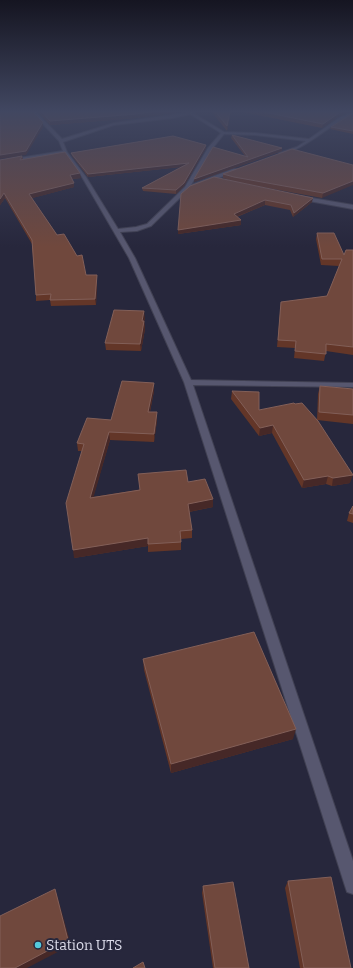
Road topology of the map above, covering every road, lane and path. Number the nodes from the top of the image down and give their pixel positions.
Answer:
1 (38, 156) edge
2 (68, 156) edge
3 (205, 156) edge
4 (0, 162) edge
5 (241, 168) edge
6 (212, 178) junction
7 (225, 182) edge
8 (187, 188) junction
9 (291, 196) edge
10 (353, 208) edge
11 (116, 231) junction
12 (188, 382) junction
13 (353, 385) edge
14 (350, 867) edge
15 (353, 886) edge

1 - 4 street
2 - 11 street
3 - 8 street
5 - 6 street
6 - 7 street
6 - 8 street
8 - 11 street
9 - 10 street
11 - 12 street
12 - 13 street
12 - 14 street
14 - 15 street

